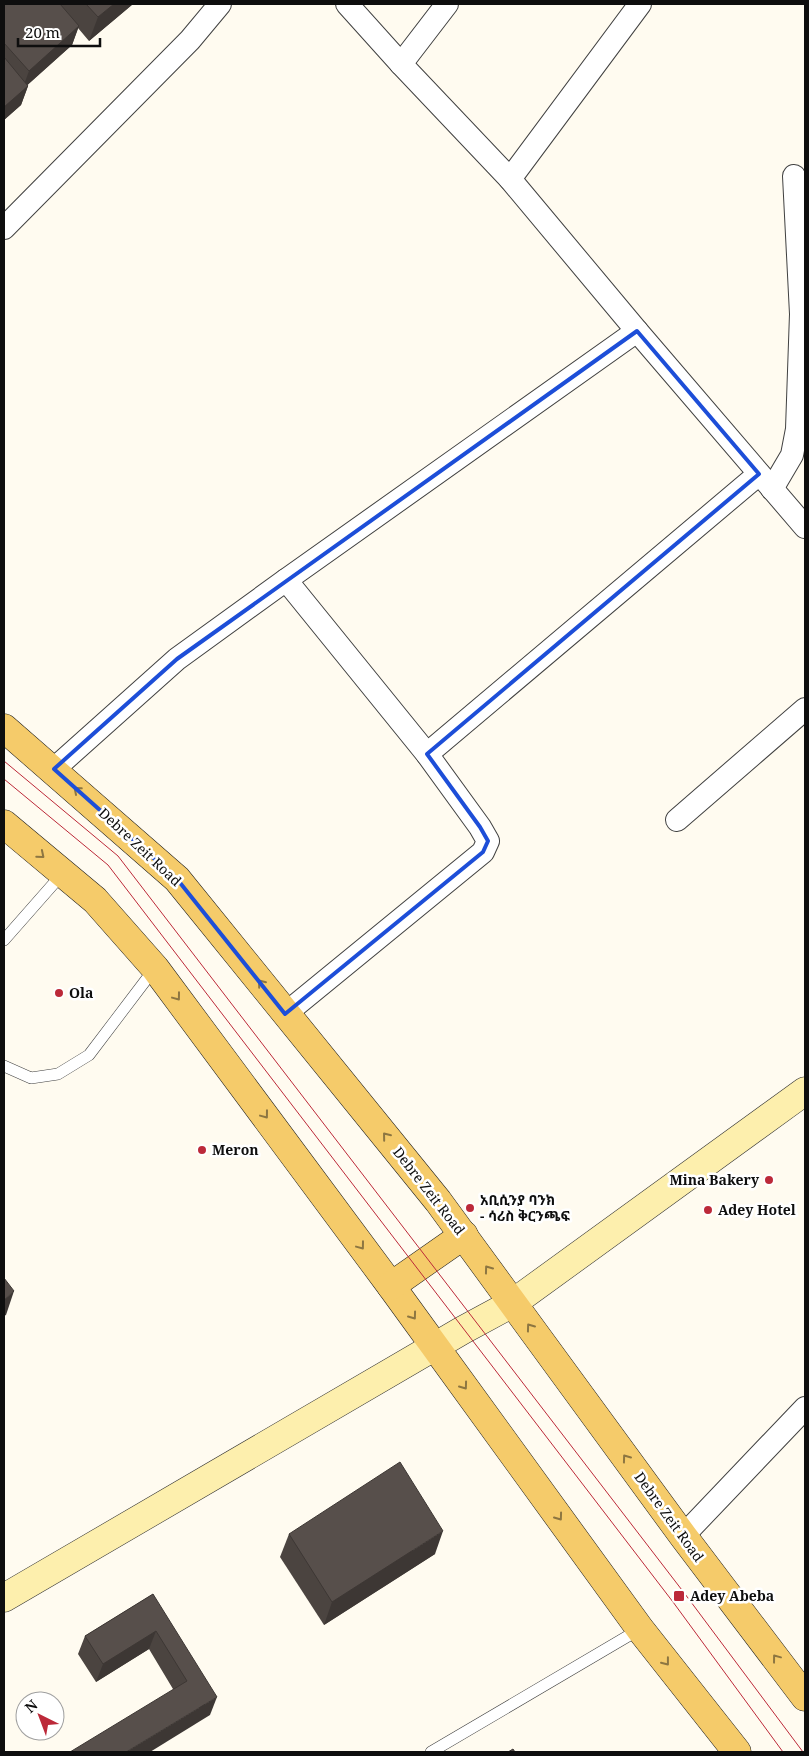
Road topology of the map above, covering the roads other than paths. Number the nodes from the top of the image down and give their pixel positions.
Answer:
1 (220, 4) edge
2 (347, 4) edge
3 (446, 4) edge
4 (640, 4) edge
5 (401, 64) junction
6 (794, 176) dead end
7 (510, 179) junction
8 (4, 228) edge
9 (637, 331) junction
10 (766, 482) junction
11 (805, 527) edge
12 (286, 580) junction
13 (805, 709) edge
14 (4, 728) edge
15 (427, 754) junction
16 (54, 769) junction
17 (677, 820) dead end
18 (4, 824) edge
19 (63, 873) junction
20 (4, 940) edge
21 (155, 968) junction
22 (285, 1014) junction
23 (4, 1066) edge
24 (805, 1091) edge
25 (464, 1235) junction
26 (391, 1286) junction
27 (513, 1303) junction
28 (435, 1346) junction
29 (805, 1408) edge
30 (683, 1536) junction
31 (4, 1598) edge
32 (640, 1629) junction
33 (805, 1697) edge
34 (431, 1752) edge
35 (737, 1752) edge

1 - 8 street
2 - 5 street
3 - 5 street
4 - 7 street
5 - 7 street
6 - 10 street
7 - 9 street
9 - 10 street
9 - 12 street
10 - 11 street
10 - 15 street
12 - 15 street
12 - 16 street
13 - 17 street
14 - 16 main road, Debre Zeit Road
15 - 22 street
22 -> 16 main road, Debre Zeit Road
18 -> 19 main road
19 - 20 lane
19 - 21 main road
21 - 23 lane
21 -> 26 main road
25 -> 22 main road, Debre Zeit Road
24 - 27 street
25 - 26 main road
27 -> 25 main road, Debre Zeit Road
26 -> 28 main road
27 - 28 street
30 -> 27 main road, Debre Zeit Road
28 - 31 street
28 -> 32 main road
29 - 30 street
33 -> 30 main road, Debre Zeit Road
32 - 34 lane
32 -> 35 main road

